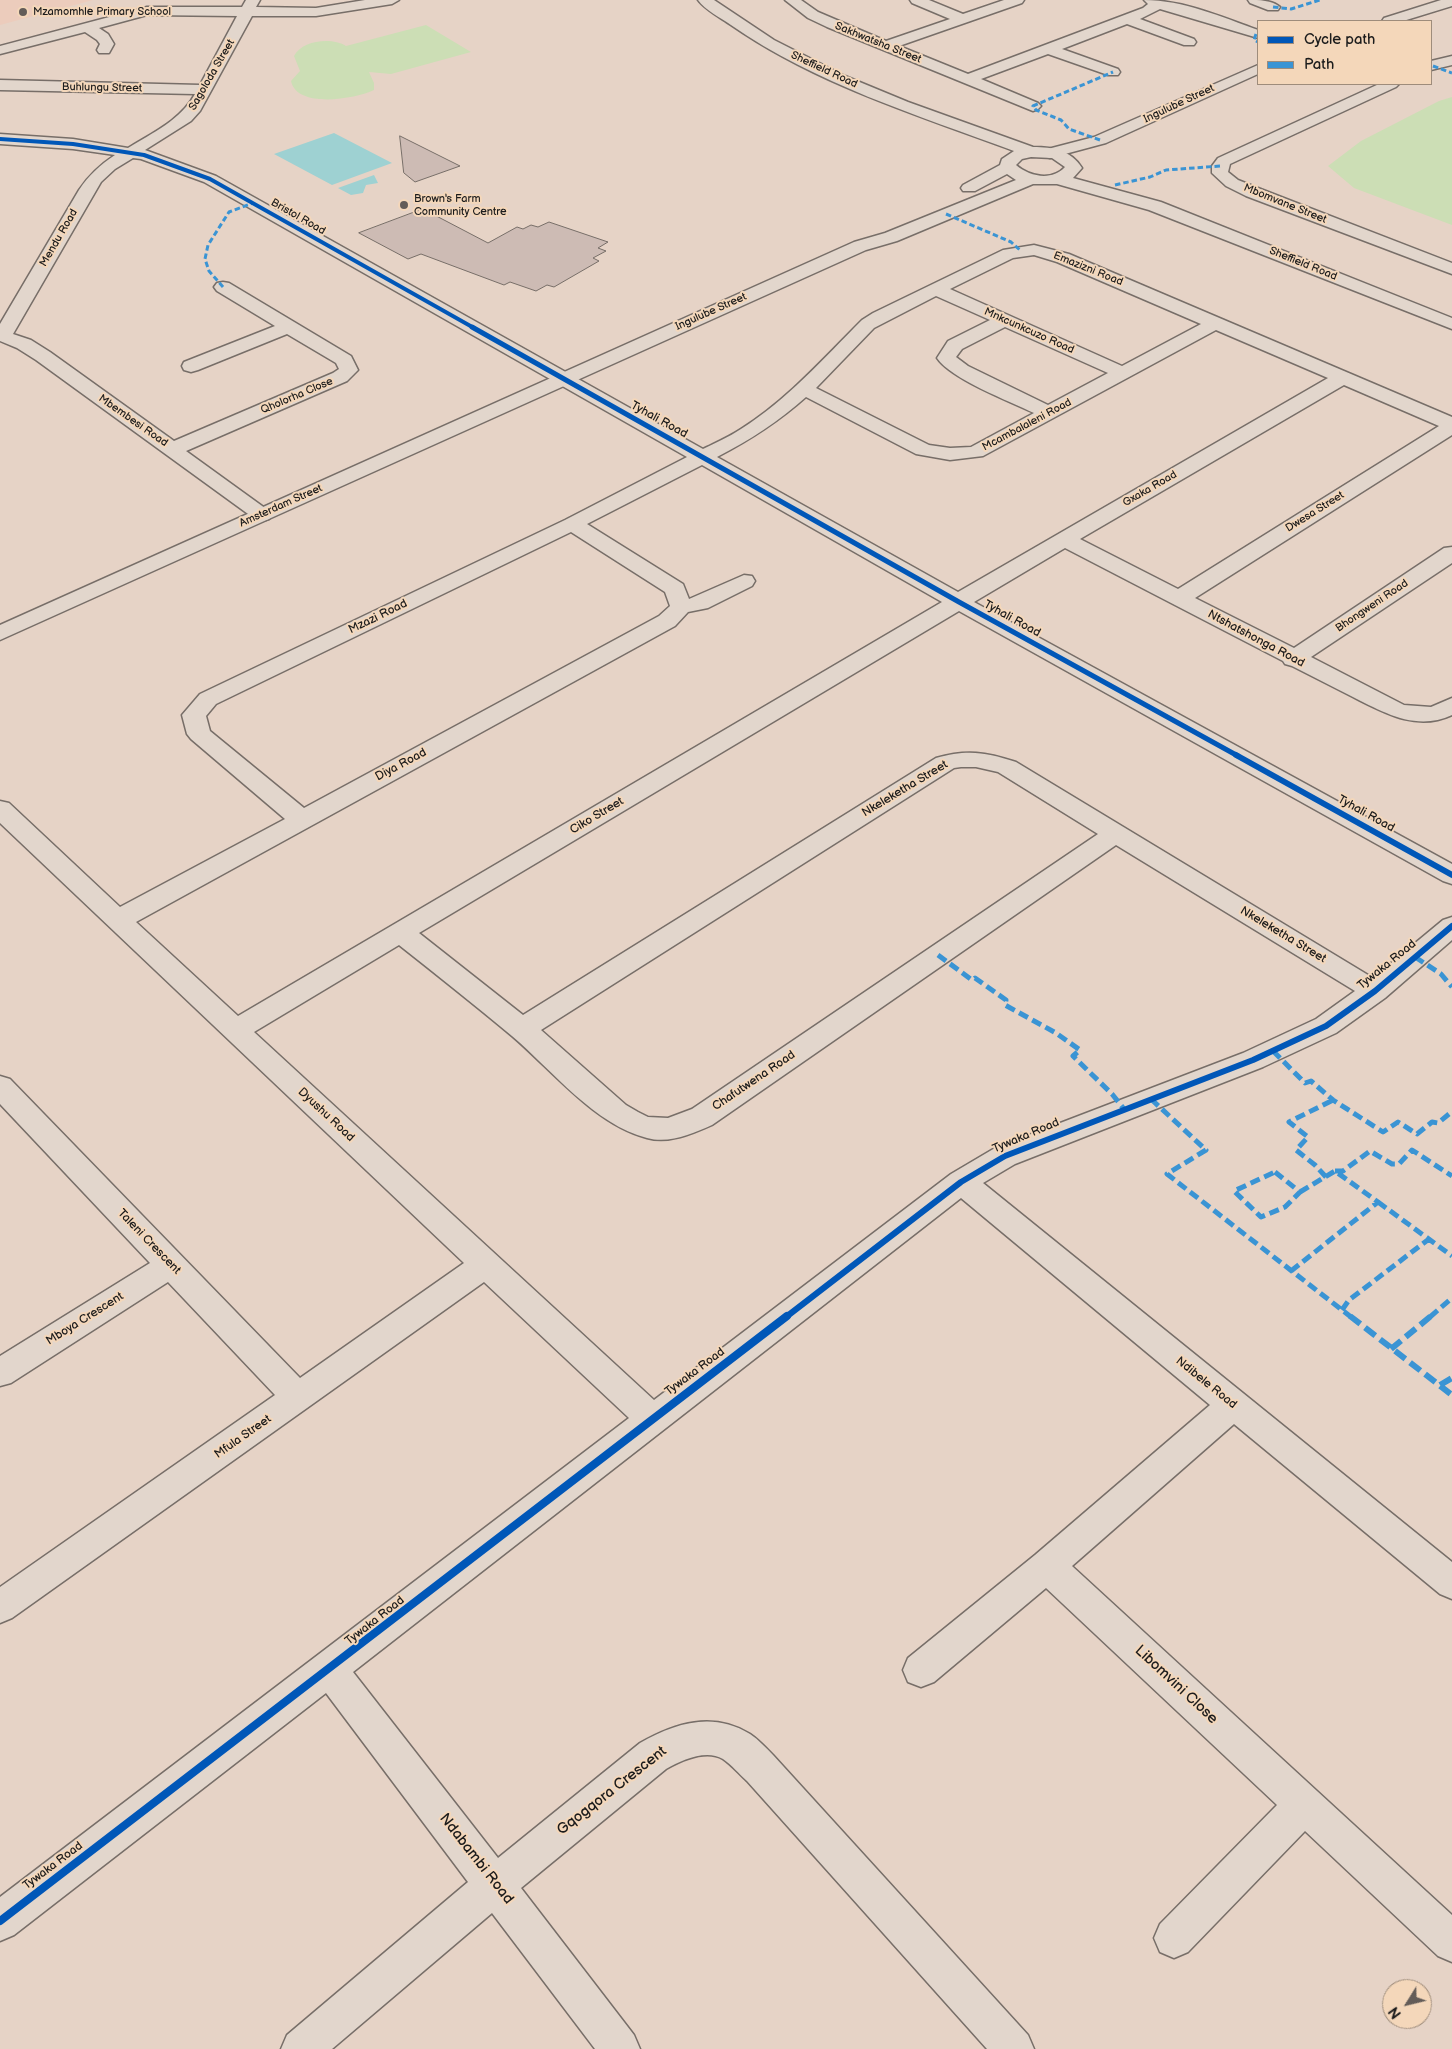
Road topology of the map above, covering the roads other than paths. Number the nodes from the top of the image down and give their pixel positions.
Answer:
1 (392, 0) edge
2 (706, 0) edge
3 (792, 0) edge
4 (917, 0) edge
5 (1017, 0) edge
6 (1255, 0) edge
7 (1452, 1) edge
8 (1154, 2) edge
9 (251, 6) edge
10 (1273, 7) dead end
11 (963, 19) junction
12 (1126, 20) junction
13 (1392, 20) edge
14 (86, 26) junction
15 (1256, 34) dead end
16 (1189, 42) dead end
17 (886, 46) junction
18 (1049, 48) junction
19 (0, 50) edge
20 (104, 50) dead end
21 (1452, 60) edge
22 (1432, 66) edge
23 (1257, 69) edge
24 (1113, 72) dead end
25 (968, 79) junction
26 (0, 85) edge
27 (1389, 85) edge
28 (205, 90) junction
29 (1033, 106) dead end
30 (950, 124) junction
31 (0, 139) edge
32 (1100, 140) junction
33 (129, 152) junction
34 (1032, 152) junction
35 (1050, 153) junction
36 (1010, 163) junction
37 (1072, 165) junction
38 (1032, 179) junction
39 (1058, 179) junction
40 (1154, 206) junction
41 (860, 246) junction
42 (1452, 269) edge
43 (222, 287) dead end
44 (935, 288) junction
45 (1004, 320) junction
46 (1216, 323) junction
47 (1452, 324) edge
48 (288, 327) junction
49 (2, 335) edge
50 (190, 366) dead end
51 (1123, 373) junction
52 (1342, 377) junction
53 (562, 379) junction
54 (804, 389) junction
55 (1049, 413) junction
56 (1452, 425) edge
57 (173, 449) junction
58 (702, 457) junction
59 (262, 515) junction
60 (572, 524) junction
61 (1064, 539) junction
62 (1452, 553) edge
63 (744, 580) dead end
64 (1178, 598) junction
65 (958, 602) junction
66 (681, 607) junction
67 (0, 633) edge
68 (1292, 659) junction
69 (1452, 706) edge
70 (0, 809) edge
71 (301, 819) junction
72 (1115, 834) junction
73 (1452, 875) edge
74 (118, 920) junction
75 (1452, 926) edge
76 (400, 932) junction
77 (1375, 991) junction
78 (522, 1029) junction
79 (236, 1030) junction
80 (0, 1086) edge
81 (961, 1182) junction
82 (171, 1265) junction
83 (485, 1265) junction
84 (0, 1373) edge
85 (298, 1398) junction
86 (1232, 1405) junction
87 (652, 1419) junction
88 (1047, 1566) junction
89 (1452, 1583) edge
90 (0, 1608) edge
91 (330, 1670) junction
92 (920, 1670) dead end
93 (1304, 1804) junction
94 (496, 1884) junction
95 (0, 1920) edge
96 (1174, 1938) dead end
97 (1452, 1942) edge
98 (301, 2049) edge
99 (620, 2049) edge
100 (1014, 2049) edge

1 - 9 street
2 - 30 street, Sheffield Road
3 - 17 street, Sakhwatsha Street
4 - 11 street
5 - 11 street
6 - 10 street
7 - 13 street
8 - 12 street
8 - 15 street
9 - 14 street
9 - 28 street, Sagoloda Street
11 - 17 street
12 - 16 street
12 - 18 street
14 - 19 street
14 - 20 street
17 - 25 street, Sakhwatsha Street
18 - 24 street
18 - 25 street
21 - 22 street
23 - 32 street, Ingulube Street
25 - 29 street, Sakhwatsha Street
26 - 28 street, Buhlungu Street
27 - 42 street, Mbomvane Street
28 - 33 street, Sagoloda Street
30 - 34 street, Sheffield Road
30 - 36 street, Sheffield Road
31 - 33 street, Bristol Road
32 - 35 street, Ingulube Street
32 - 37 street, Ingulube Street
33 - 49 street, Mendu Road
33 - 53 street, Bristol Road
34 - 35 street
34 - 36 street, Ingulube Street
35 - 37 street, Sheffield Road
36 - 38 street, Sheffield Road
36 - 41 street, Ingulube Street
37 - 39 street, Ingulube Street
37 - 40 street, Sheffield Road
38 - 39 street, Sheffield Road
38 - 41 street, Ingulube Street
39 - 40 street, Sheffield Road
40 - 47 street, Sheffield Road
41 - 53 street, Ingulube Street
43 - 48 street, Qholorha Close
44 - 45 street, Mnkcunkcuzo Road
44 - 46 street, Emazizni Road
44 - 54 street, Emazizni Road
45 - 51 street, Mnkcunkcuzo Road
45 - 55 street
46 - 51 street, Mcambalaleni Road
46 - 52 street, Emazizni Road
48 - 50 street
48 - 57 street, Qholorha Close
49 - 57 street, Mbembesi Road
51 - 55 street, Mcambalaleni Road
52 - 56 street, Emazizni Road
52 - 61 street, Gxaka Road
53 - 58 street, Tyhali Road
53 - 59 street, Amsterdam Street
54 - 55 street, Mcambalaleni Road
54 - 58 street, Emazizni Road
56 - 64 street, Dwesa Street
57 - 59 street, Mbembesi Road
58 - 60 street, Mzazi Road
58 - 65 street, Tyhali Road
59 - 67 street, Amsterdam Street
60 - 66 street
60 - 71 street, Mzazi Road
61 - 64 street, Ntshatshonga Road
61 - 65 street, Gxaka Road
62 - 68 street, Bhongweni Road
63 - 66 street, Diya Road
64 - 68 street, Ntshatshonga Road
65 - 73 street, Tyhali Road
65 - 76 street, Ciko Street
66 - 71 street, Diya Road
68 - 69 street, Ntshatshonga Road
70 - 74 street, Dyushu Road
71 - 74 street, Diya Road
72 - 77 street, Nkeleketha Street
72 - 78 street, Nkeleketha Street
72 - 78 street, Chafutwena Road
74 - 79 street, Dyushu Road
75 - 77 street, Tywaka Road
76 - 78 street, Chafutwena Road
76 - 79 street, Ciko Street
77 - 81 street, Tywaka Road
79 - 83 street, Dyushu Road
80 - 82 street, Taleni Crescent
81 - 86 street, Ndibele Road
81 - 87 street, Tywaka Road
82 - 84 street, Mboya Crescent
82 - 85 street, Taleni Crescent
83 - 85 street, Mfula Street
83 - 87 street, Dyushu Road
85 - 90 street, Mfula Street
86 - 88 street
86 - 89 street, Ndibele Road
87 - 91 street, Tywaka Road
88 - 92 street
88 - 93 street, Libomvini Close
91 - 94 street, Ndabambi Road
91 - 95 street, Tywaka Road
93 - 96 street
93 - 97 street, Libomvini Close
94 - 98 street, Gqogqora Crescent
94 - 99 street, Ndabambi Road
94 - 100 street, Gqogqora Crescent

